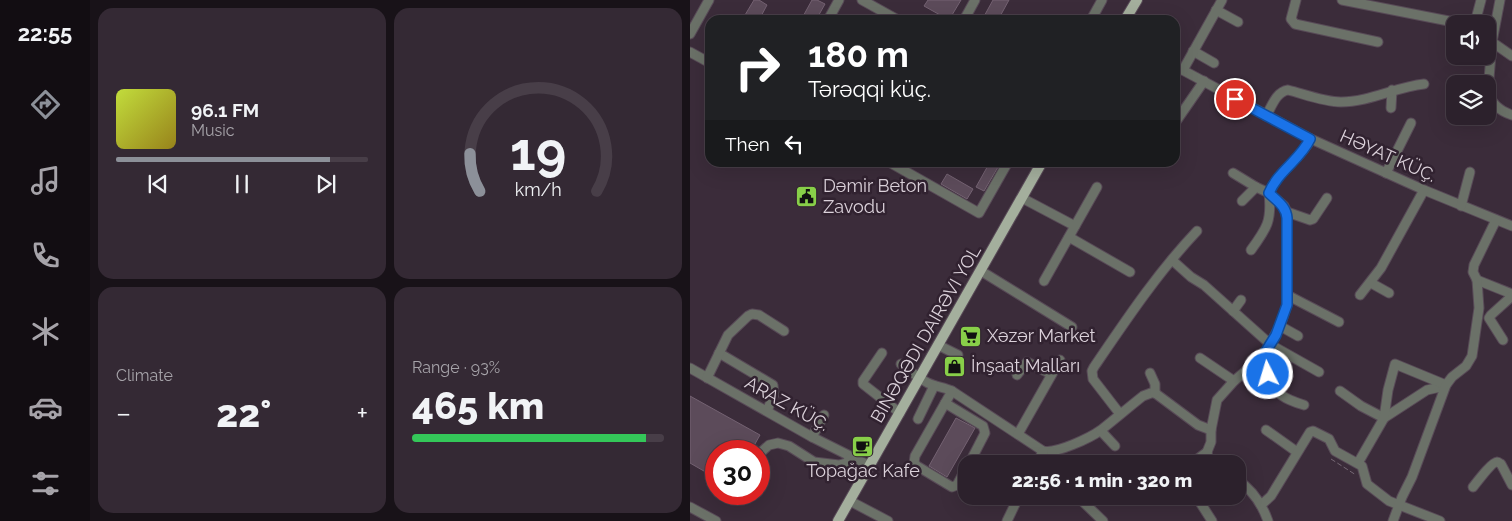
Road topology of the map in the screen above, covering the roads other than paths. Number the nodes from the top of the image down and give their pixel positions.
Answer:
1 (709, 0) edge
2 (839, 0) edge
3 (862, 0) edge
4 (975, 0) edge
5 (1102, 0) edge
6 (1137, 0) edge
7 (1222, 0) edge
8 (1296, 0) edge
9 (1342, 0) edge
10 (1482, 0) edge
11 (1500, 0) edge
12 (1216, 10) junction
13 (831, 15) edge
14 (889, 15) edge
15 (967, 15) edge
16 (1094, 15) edge
17 (1128, 15) edge
18 (1477, 15) edge
19 (1446, 20) edge
20 (1496, 21) edge
21 (1238, 22) dead end
22 (690, 34) edge
23 (1378, 42) dead end
24 (1496, 45) edge
25 (1193, 51) junction
26 (690, 52) edge
27 (1512, 56) edge
28 (705, 60) edge
29 (1214, 63) dead end
30 (1180, 67) edge
31 (1180, 69) edge
32 (1204, 81) junction
33 (1424, 84) dead end
34 (1392, 90) junction
35 (1496, 106) edge
36 (1391, 108) dead end
37 (1512, 115) edge
38 (1180, 116) edge
39 (1266, 116) junction
40 (1410, 123) dead end
41 (1310, 139) junction
42 (898, 167) edge
43 (1005, 167) edge
44 (1039, 167) edge
45 (1233, 172) dead end
46 (1470, 172) dead end
47 (1386, 173) junction
48 (1097, 187) dead end
49 (1256, 187) junction
50 (1424, 190) junction
51 (1269, 193) junction
52 (1022, 198) junction
53 (1327, 198) dead end
54 (1242, 201) dead end
55 (1461, 206) junction
56 (1287, 212) junction
57 (1496, 220) junction
58 (1075, 226) junction
59 (1512, 226) edge
60 (1197, 231) dead end
61 (1069, 237) junction
62 (1252, 250) dead end
63 (1172, 260) junction
64 (981, 271) junction
65 (1130, 272) dead end
66 (1477, 280) junction
67 (1044, 281) dead end
68 (1371, 283) junction
69 (1389, 294) dead end
70 (1287, 295) junction
71 (1360, 295) dead end
72 (1512, 295) edge
73 (1241, 300) dead end
74 (1233, 311) junction
75 (1339, 322) dead end
76 (1280, 326) junction
77 (1072, 327) dead end
78 (784, 330) dead end
79 (1298, 336) dead end
80 (1503, 340) dead end
81 (938, 345) junction
82 (1271, 345) junction
83 (719, 353) junction
84 (882, 353) dead end
85 (958, 355) dead end
86 (1263, 356) junction
87 (1200, 358) dead end
88 (1060, 360) dead end
89 (901, 364) dead end
90 (690, 368) edge
91 (1319, 372) dead end
92 (1150, 373) dead end
93 (1017, 374) dead end
94 (1051, 374) junction
95 (707, 378) junction
96 (919, 378) junction
97 (1234, 381) junction
98 (934, 386) junction
99 (1446, 386) junction
100 (1340, 391) dead end
101 (952, 392) junction
102 (1156, 394) junction
103 (945, 403) junction
104 (1304, 405) dead end
105 (767, 411) junction
106 (900, 413) junction
107 (1120, 414) junction
108 (824, 415) dead end
109 (1384, 418) junction
110 (918, 419) dead end
111 (1101, 430) junction
112 (1211, 430) junction
113 (1266, 430) dead end
114 (1018, 434) junction
115 (812, 436) junction
116 (770, 446) edge
117 (1115, 446) dead end
118 (1048, 452) junction
119 (1207, 452) junction
120 (1297, 452) junction
121 (974, 455) edge
122 (1045, 455) edge
123 (1050, 455) edge
124 (1201, 455) edge
125 (1208, 455) edge
126 (852, 458) junction
127 (1358, 463) junction
128 (870, 466) junction
129 (958, 483) edge
130 (1246, 486) edge
131 (1512, 486) edge
132 (1473, 487) dead end
133 (850, 501) junction
134 (1399, 504) junction
135 (1015, 505) edge
136 (1086, 505) edge
137 (1202, 505) edge
138 (1261, 505) junction
139 (690, 507) edge
140 (716, 521) edge
141 (838, 521) edge
142 (888, 521) edge
143 (1007, 521) edge
144 (1103, 521) edge
145 (1212, 521) edge
146 (1268, 521) edge
147 (1393, 521) edge
148 (1440, 521) edge

1 - 22 street
2 - 13 street
3 - 14 street
4 - 15 street
5 - 16 street
6 - 17 main road
7 - 12 street
8 - 23 street
9 - 19 street
10 - 18 street
11 - 20 street
12 - 21 street
12 - 25 street
24 - 27 street
25 - 29 street
25 - 30 street
26 - 28 street
31 - 32 street, HƏYAT KÜÇ.
32 - 38 street
32 - 39 street, HƏYAT KÜÇ.
33 - 34 street
34 - 36 street
34 - 39 street
35 - 37 street
39 - 41 street, HƏYAT KÜÇ.
40 - 47 street
41 - 47 street, HƏYAT KÜÇ.
41 - 51 street
42 - 43 street
44 - 52 main road, BINƏQƏDI DAIRƏVI YOL
45 - 49 street
46 - 55 street
47 - 50 street, HƏYAT KÜÇ.
48 - 58 street
49 - 51 street
49 - 54 street
50 - 55 street, HƏYAT KÜÇ.
50 - 68 street
51 - 56 street
51 - 62 street
52 - 58 street
52 - 64 main road, BINƏQƏDI DAIRƏVI YOL
53 - 56 street
55 - 57 street, HƏYAT KÜÇ.
56 - 70 street
57 - 59 street, HƏYAT KÜÇ.
57 - 66 street
58 - 61 street
60 - 63 street
61 - 65 street
61 - 67 street
63 - 74 street
63 - 107 street
64 - 77 street
64 - 81 main road, BINƏQƏDI DAIRƏVI YOL
66 - 72 street
66 - 99 street
68 - 69 street
68 - 71 street
70 - 75 street
70 - 76 street
72 - 80 street
73 - 74 street
74 - 82 street
76 - 79 street
76 - 82 street
78 - 83 street
81 - 85 street
81 - 96 main road, BINƏQƏDI DAIRƏVI YOL
82 - 86 street
82 - 91 street
83 - 95 street
83 - 105 street
84 - 106 street
86 - 97 street
86 - 104 street
87 - 97 street
88 - 94 street
89 - 96 street
90 - 95 street, ARAZ KÜÇ.
92 - 102 street
93 - 94 street
94 - 114 street
95 - 105 street, ARAZ KÜÇ.
96 - 98 street
96 - 106 main road, BINƏQƏDI DAIRƏVI YOL
97 - 112 street
98 - 101 street
98 - 110 street
99 - 109 street
99 - 109 street
99 - 134 street
100 - 109 street
101 - 103 street
101 - 114 street
102 - 107 street
102 - 112 street
103 - 121 street
103 - 129 street
105 - 115 street, ARAZ KÜÇ.
106 - 128 main road, BINƏQƏDI DAIRƏVI YOL
107 - 111 street
108 - 115 street
109 - 127 street
111 - 117 street
111 - 118 street
112 - 119 street
113 - 120 street
114 - 118 street
115 - 126 street, ARAZ KÜÇ.
116 - 126 street
118 - 122 street
118 - 123 street
119 - 124 street
119 - 125 street
120 - 127 street
120 - 138 street
126 - 128 street, ARAZ KÜÇ.
127 - 134 street
128 - 133 main road, BINƏQƏDI DAIRƏVI YOL
130 - 138 street
131 - 132 street
133 - 141 main road, BINƏQƏDI DAIRƏVI YOL
133 - 142 street
134 - 147 street
134 - 148 street
135 - 143 street
136 - 144 street
137 - 145 street
138 - 146 street
139 - 140 street

